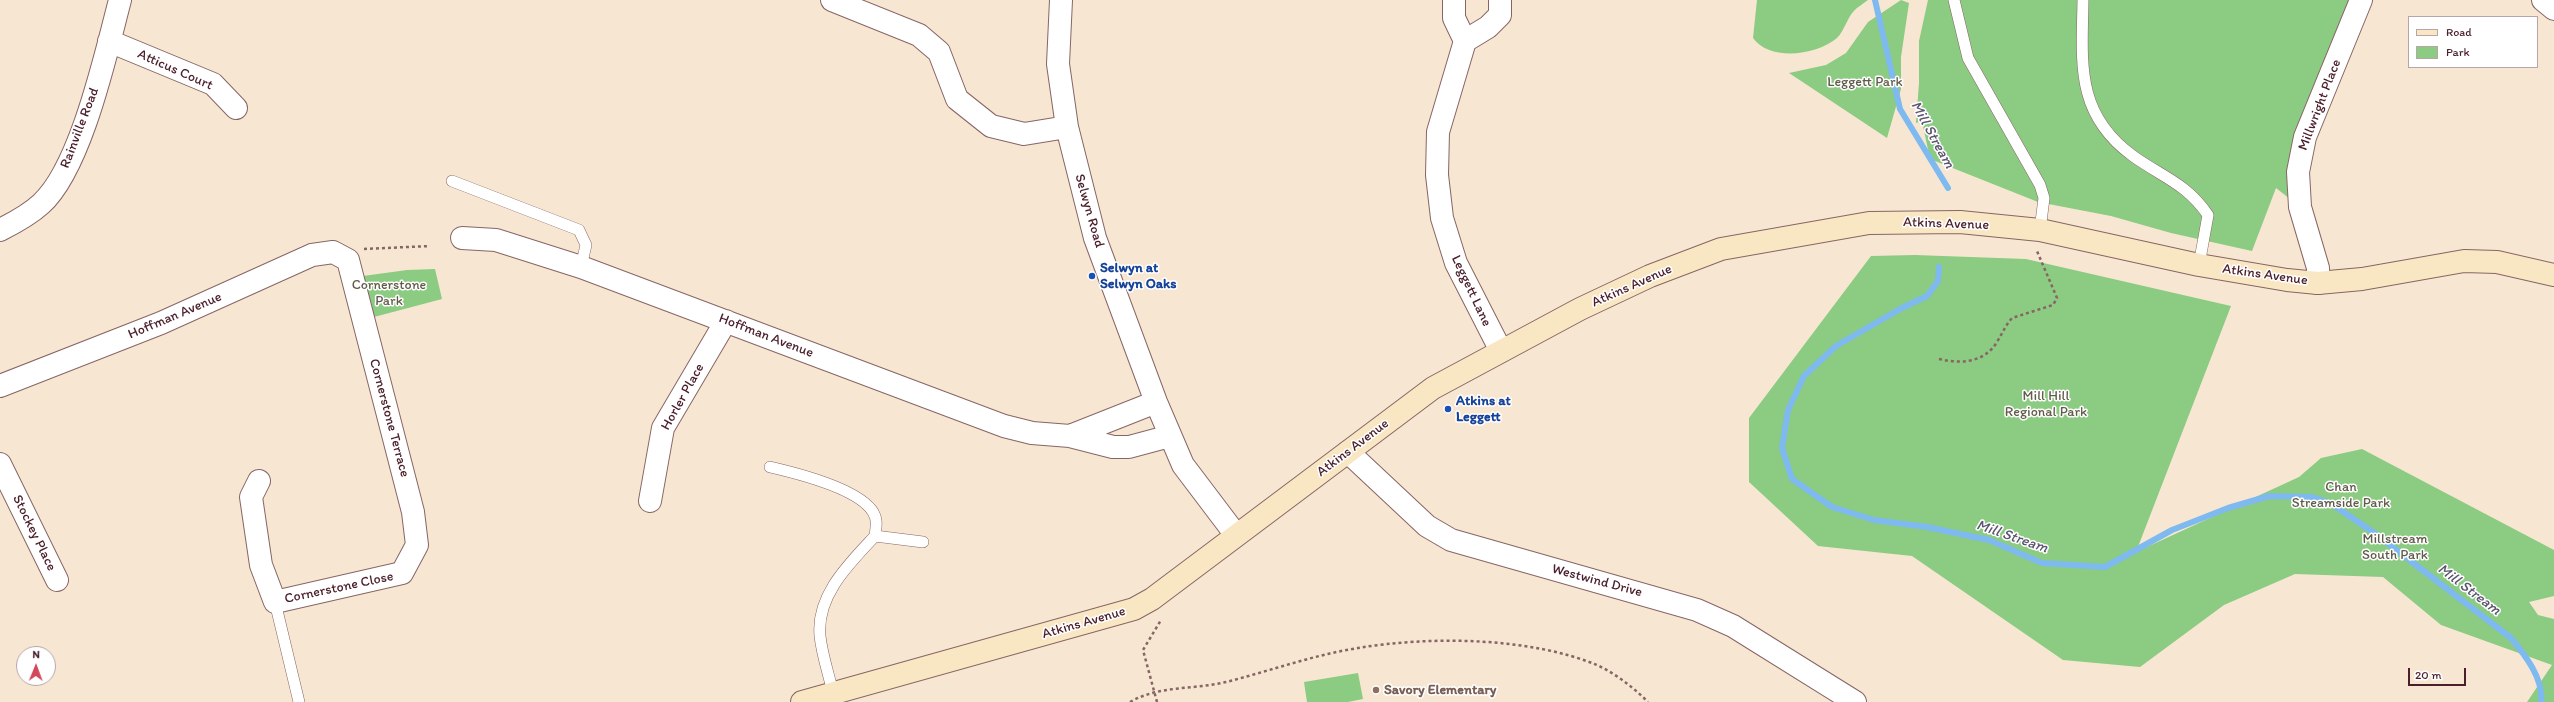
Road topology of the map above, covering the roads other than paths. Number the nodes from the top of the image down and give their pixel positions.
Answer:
1 (120, 0) edge
2 (832, 0) edge
3 (1061, 0) edge
4 (1454, 0) edge
5 (1500, 0) edge
6 (1954, 0) edge
7 (2083, 0) edge
8 (2361, 0) edge
9 (2543, 0) edge
10 (2554, 9) edge
11 (109, 41) junction
12 (1465, 41) junction
13 (236, 108) dead end
14 (1067, 127) junction
15 (452, 181) dead end
16 (0, 230) edge
17 (2040, 230) junction
18 (462, 238) dead end
19 (355, 254) joint
20 (2199, 265) junction
21 (581, 267) junction
22 (2554, 275) edge
23 (2318, 283) junction
24 (726, 321) junction
25 (1501, 351) junction
26 (0, 386) edge
27 (1156, 402) junction
28 (1070, 436) junction
29 (1170, 436) junction
30 (1348, 452) junction
31 (0, 464) edge
32 (770, 467) dead end
33 (259, 481) dead end
34 (650, 501) dead end
35 (1236, 535) junction
36 (875, 536) junction
37 (923, 542) dead end
38 (402, 574) joint
39 (57, 580) dead end
40 (275, 602) junction
41 (833, 693) junction
42 (299, 702) edge
43 (802, 702) edge
44 (1856, 702) edge

1 - 11 street, Rainville Road
2 - 14 street
3 - 14 street, Selwyn Road
4 - 12 street
5 - 12 street
6 - 17 lane
7 - 20 lane
8 - 23 street, Millwright Place
9 - 10 street
11 - 13 street, Atticus Court
11 - 16 street, Rainville Road
12 - 25 street, Leggett Lane
14 - 27 street, Selwyn Road
15 - 21 lane
17 - 20 street, Atkins Avenue
17 - 25 street, Atkins Avenue
18 - 21 street, Hoffman Avenue
19 - 26 street, Hoffman Avenue
19 - 38 street, Cornerstone Terrace
20 - 23 street, Atkins Avenue
21 - 24 street, Hoffman Avenue
22 - 23 street, Atkins Avenue
24 - 28 street, Hoffman Avenue
24 - 34 street, Horler Place
25 - 30 street, Atkins Avenue
27 - 28 street, Hoffman Avenue
27 - 29 street, Selwyn Road
28 - 29 street, Hoffman Avenue
29 - 35 street, Selwyn Road
30 - 35 street, Atkins Avenue
30 - 44 street, Westwind Drive
31 - 39 street, Stockey Place
32 - 36 lane
33 - 40 street, Cornerstone Close
35 - 41 street, Atkins Avenue
36 - 37 lane
36 - 41 lane
38 - 40 street, Cornerstone Close
40 - 42 lane, Cornerstone Close
41 - 43 street, Atkins Avenue

